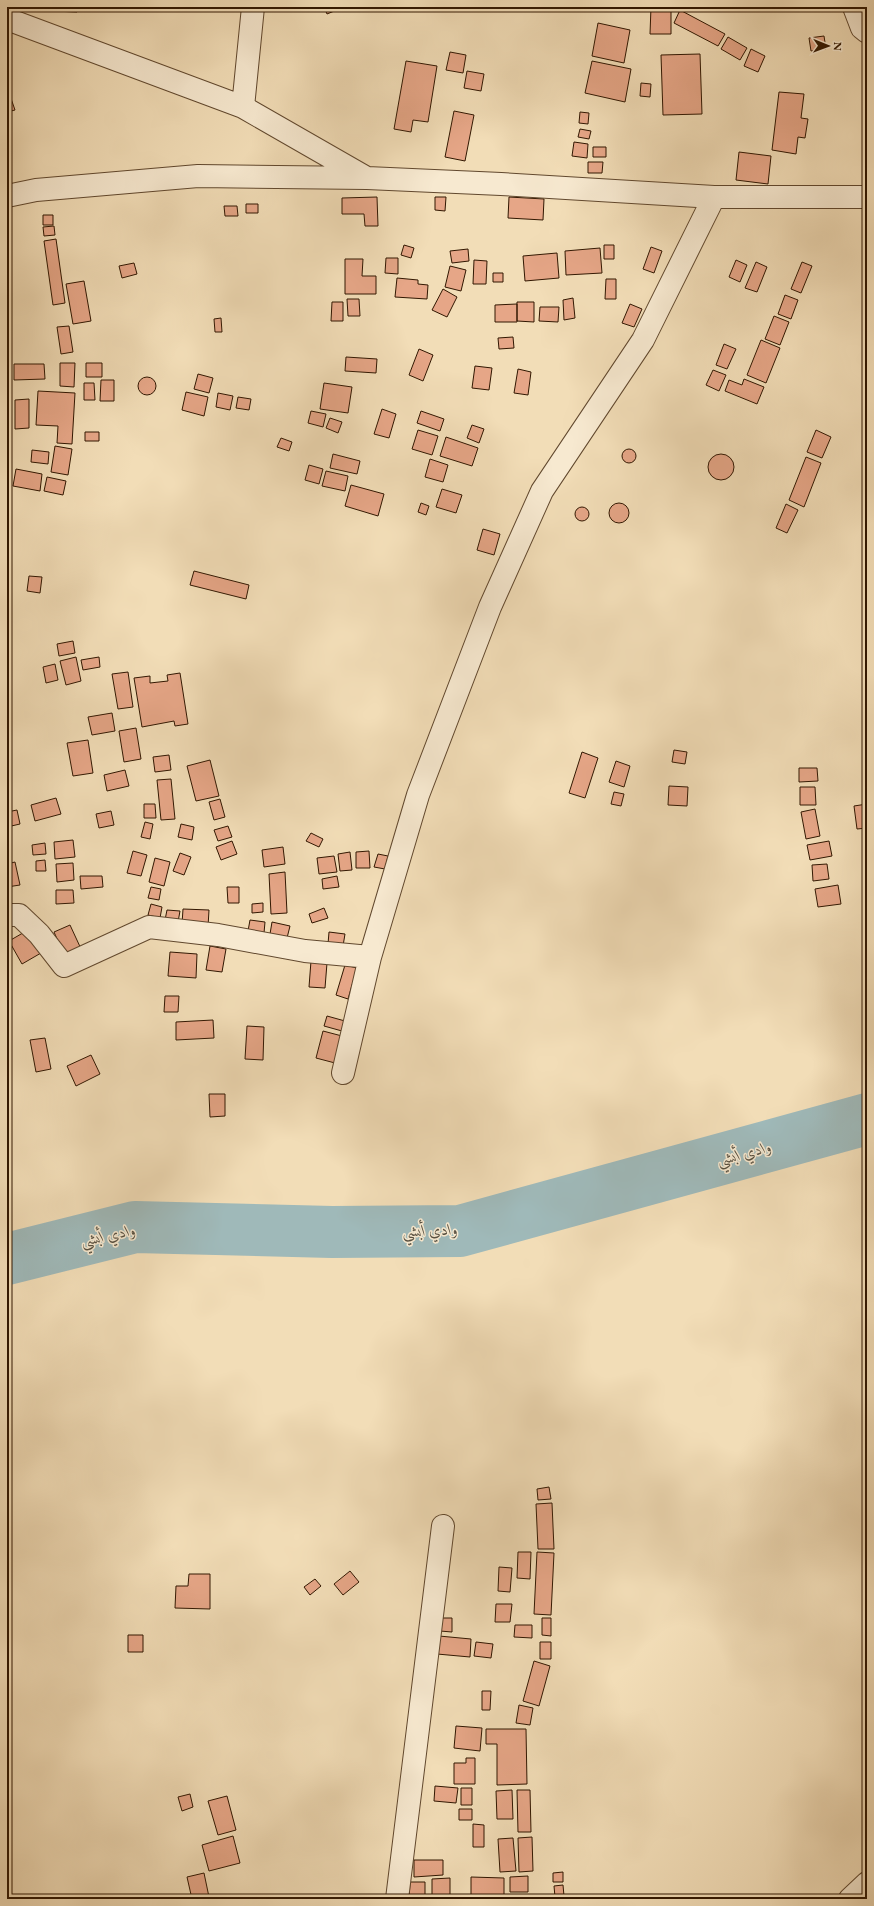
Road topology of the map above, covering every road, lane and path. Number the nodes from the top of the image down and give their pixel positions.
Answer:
1 (253, 7) edge
2 (854, 7) edge
3 (7, 19) edge
4 (867, 32) edge
5 (244, 106) junction
6 (367, 178) junction
7 (7, 196) edge
8 (714, 197) junction
9 (867, 198) edge
10 (7, 915) edge
11 (370, 957) junction
12 (343, 1072) dead end
13 (443, 1526) dead end
14 (867, 1883) edge
15 (397, 1899) edge
16 (850, 1899) edge

1 - 5 street
2 - 4 street
3 - 5 street
5 - 6 street
6 - 7 street
6 - 8 street
8 - 9 street
8 - 11 street
10 - 11 street
11 - 12 street
13 - 15 street
14 - 16 street

